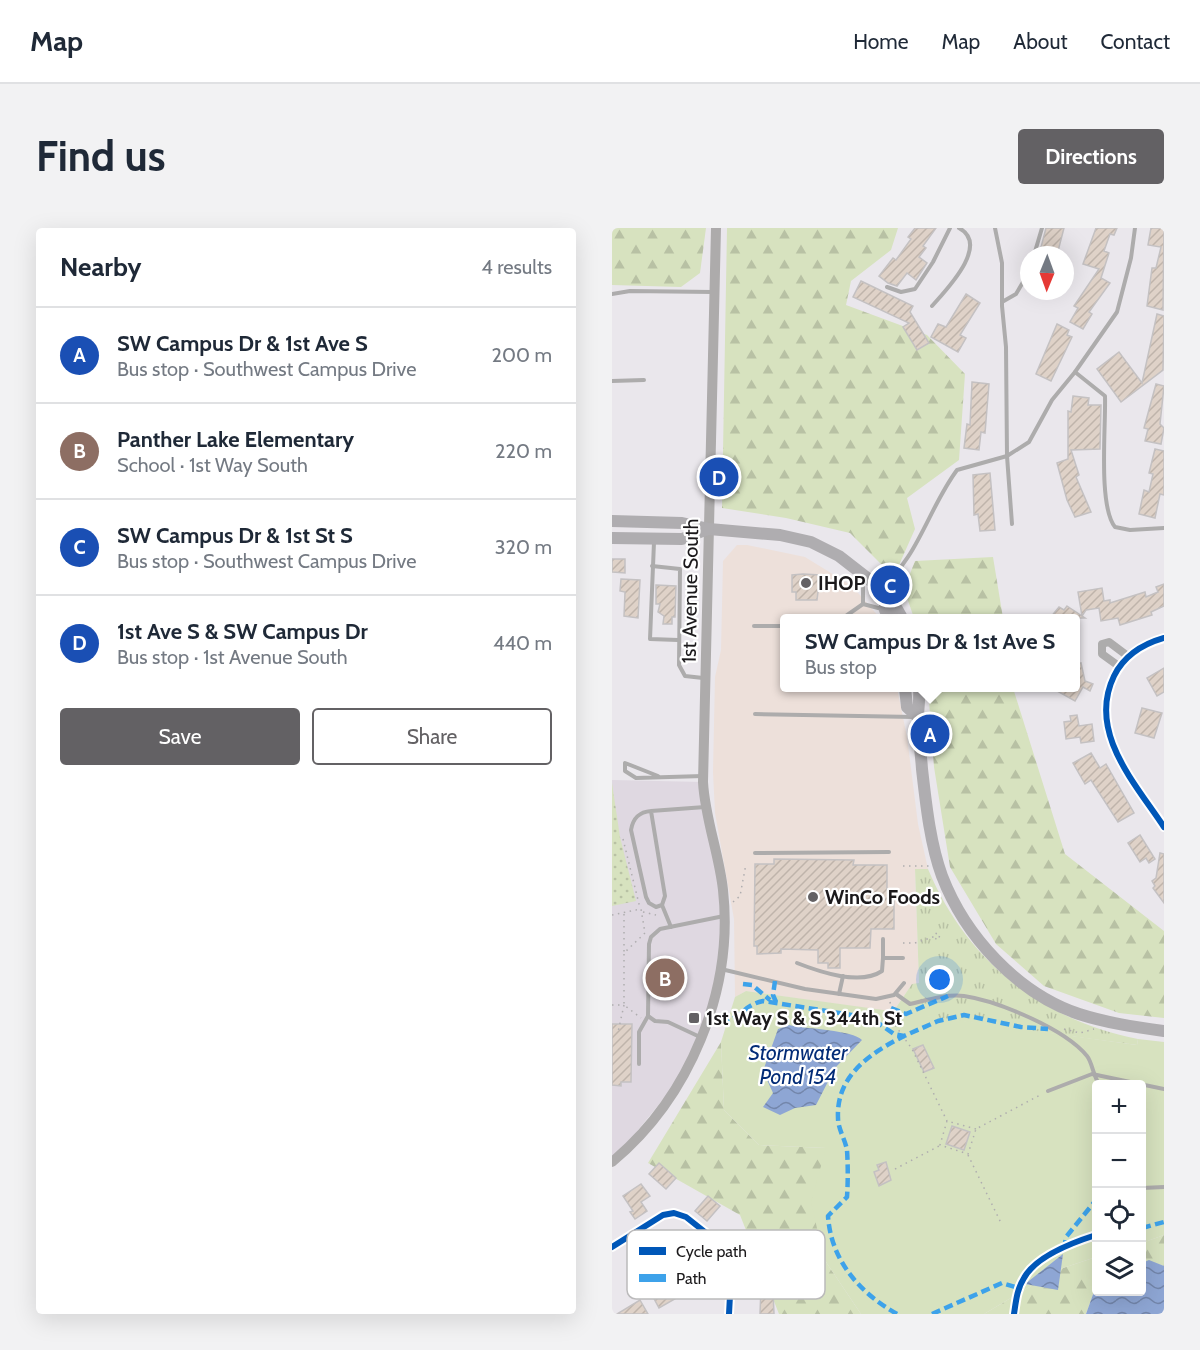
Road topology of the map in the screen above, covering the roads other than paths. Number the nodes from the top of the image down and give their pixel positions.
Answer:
1 (716, 228) edge
2 (950, 228) edge
3 (959, 228) edge
4 (995, 228) edge
5 (1042, 228) edge
6 (1135, 228) edge
7 (1037, 246) edge
8 (1020, 287) edge
9 (887, 288) dead end
10 (714, 292) junction
11 (612, 294) edge
12 (1002, 303) junction
13 (932, 306) dead end
14 (1075, 372) junction
15 (644, 380) dead end
16 (612, 381) edge
17 (1007, 456) junction
18 (612, 521) edge
19 (1012, 524) dead end
20 (1164, 528) edge
21 (709, 529) junction
22 (612, 538) edge
23 (654, 538) junction
24 (652, 566) junction
25 (863, 574) junction
26 (863, 604) junction
27 (885, 604) edge
28 (849, 614) edge
29 (900, 614) edge
30 (754, 626) dead end
31 (780, 626) edge
32 (1164, 638) edge
33 (678, 640) junction
34 (705, 678) junction
35 (906, 692) edge
36 (920, 692) edge
37 (755, 714) dead end
38 (918, 717) junction
39 (658, 776) junction
40 (703, 776) junction
41 (705, 807) junction
42 (651, 811) junction
43 (1164, 827) edge
44 (889, 852) dead end
45 (755, 853) dead end
46 (662, 905) junction
47 (724, 916) junction
48 (671, 927) junction
49 (883, 939) dead end
50 (883, 958) junction
51 (903, 958) dead end
52 (797, 963) dead end
53 (721, 969) junction
54 (843, 976) junction
55 (904, 983) dead end
56 (839, 994) junction
57 (896, 994) junction
58 (648, 1016) junction
59 (1164, 1031) edge
60 (701, 1037) junction
61 (639, 1064) dead end
62 (1092, 1074) junction
63 (1096, 1080) edge
64 (1164, 1089) edge
65 (1048, 1091) road end
66 (612, 1162) edge
67 (1164, 1187) edge
68 (1146, 1188) edge
69 (638, 1230) edge
70 (702, 1230) edge
71 (627, 1237) edge
72 (612, 1247) edge
73 (732, 1299) edge
74 (729, 1314) edge

1 - 10 main road, 1st Avenue South
2 - 9 lane
3 - 13 lane
4 - 12 lane
5 - 7 lane
6 - 14 lane
8 - 12 lane
10 - 11 lane
10 - 21 main road, 1st Avenue South
12 - 17 lane
14 - 17 lane
14 - 20 lane
15 - 16 lane
17 - 19 lane
17 - 27 lane
18 - 21 main road
21 - 23 main road
21 - 25 main road
21 - 34 main road, 1st Avenue South
22 - 23 main road
23 - 24 lane
24 - 33 lane
24 - 33 lane
25 - 26 lane
25 - 27 main road
26 - 27 lane
26 - 28 lane
27 - 29 main road
30 - 31 lane
32 - 43 street
33 - 34 lane
34 - 40 main road, 1st Avenue South
35 - 38 main road
36 - 38 main road
37 - 38 lane
38 - 59 main road
39 - 39 lane
39 - 40 lane
40 - 41 main road, 1st Avenue South
41 - 42 lane
41 - 47 main road, 1st Avenue South
42 - 46 lane
42 - 46 lane
44 - 45 lane
46 - 48 lane
47 - 48 lane
47 - 53 main road, 1st Avenue South
48 - 58 lane
49 - 50 lane
50 - 51 lane
50 - 54 lane
52 - 54 lane
53 - 56 lane
53 - 60 main road, 1st Avenue South
54 - 56 lane
55 - 57 lane
56 - 57 lane
57 - 62 lane
58 - 60 lane
58 - 61 lane
60 - 66 main road, 1st Avenue South
62 - 63 lane
62 - 64 lane
62 - 65 lane
67 - 68 lane
69 - 70 street
71 - 72 street
73 - 74 street

